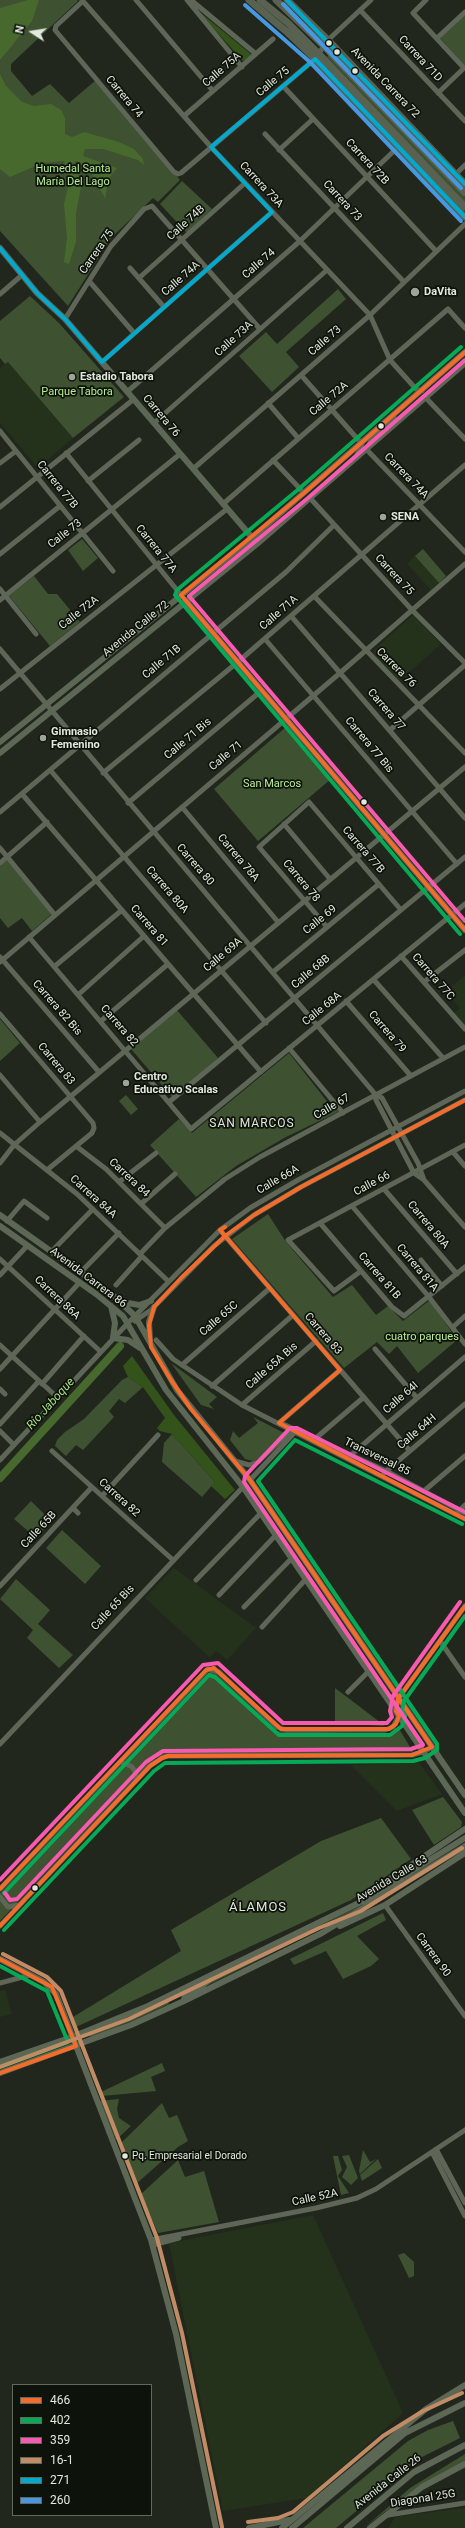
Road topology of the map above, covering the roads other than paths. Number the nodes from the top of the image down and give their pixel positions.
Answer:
1 (136, 0) edge
2 (187, 0) edge
3 (191, 0) edge
4 (249, 0) edge
5 (260, 0) edge
6 (276, 0) edge
7 (287, 0) edge
8 (371, 0) edge
9 (426, 0) edge
10 (83, 1) edge
11 (360, 10) junction
12 (465, 12) edge
13 (437, 38) junction
14 (273, 39) dead end
15 (326, 43) junction
16 (256, 54) junction
17 (317, 56) junction
18 (242, 67) junction
19 (464, 68) edge
20 (283, 86) junction
21 (213, 91) junction
22 (438, 93) junction
23 (374, 97) junction
24 (395, 109) junction
25 (184, 116) junction
26 (313, 119) junction
27 (465, 121) edge
28 (265, 134) dead end
29 (211, 147) junction
30 (398, 147) junction
31 (279, 150) junction
32 (415, 154) junction
33 (465, 165) edge
34 (181, 173) joint
35 (423, 173) junction
36 (456, 174) junction
37 (367, 177) junction
38 (245, 184) junction
39 (465, 184) edge
40 (465, 193) edge
41 (465, 207) edge
42 (334, 208) junction
43 (272, 212) junction
44 (465, 217) edge
45 (465, 224) edge
46 (182, 240) junction
47 (300, 241) junction
48 (0, 248) edge
49 (436, 252) junction
50 (130, 268) dead end
51 (208, 269) junction
52 (327, 270) junction
53 (22, 275) junction
54 (139, 278) junction
55 (89, 281) junction
56 (404, 282) junction
57 (0, 294) edge
58 (234, 299) junction
59 (164, 307) junction
60 (370, 315) junction
61 (65, 319) junction
62 (465, 328) edge
63 (260, 329) junction
64 (134, 333) junction
65 (465, 352) edge
66 (390, 360) junction
67 (102, 362) junction
68 (465, 363) edge
69 (301, 375) junction
70 (419, 390) junction
71 (127, 392) junction
72 (426, 398) junction
73 (134, 399) junction
74 (268, 403) junction
75 (331, 410) junction
76 (397, 413) junction
77 (154, 423) junction
78 (0, 431) edge
79 (298, 438) junction
80 (465, 439) edge
81 (139, 440) dead end
82 (362, 444) junction
83 (367, 450) junction
84 (16, 451) junction
85 (66, 454) junction
86 (180, 454) junction
87 (273, 460) junction
88 (0, 463) edge
89 (465, 465) edge
90 (194, 469) junction
91 (37, 477) junction
92 (333, 478) junction
93 (88, 481) junction
94 (304, 493) junction
95 (310, 498) junction
96 (419, 505) junction
97 (60, 506) junction
98 (225, 506) junction
99 (0, 507) edge
100 (112, 510) junction
101 (334, 525) junction
102 (83, 533) junction
103 (252, 538) junction
104 (257, 544) junction
105 (465, 552) edge
106 (0, 554) edge
107 (361, 555) junction
108 (465, 564) edge
109 (156, 565) junction
110 (113, 571) dead end
111 (0, 589) edge
112 (6, 595) junction
113 (181, 595) junction
114 (314, 596) junction
115 (0, 600) edge
116 (186, 602) junction
117 (412, 610) junction
118 (291, 616) junction
119 (212, 633) junction
120 (36, 634) dead end
121 (265, 639) junction
122 (0, 649) edge
123 (366, 651) junction
124 (236, 663) junction
125 (465, 664) edge
126 (20, 673) junction
127 (340, 673) junction
128 (0, 689) edge
129 (261, 691) junction
130 (314, 694) junction
131 (46, 705) junction
132 (419, 706) junction
133 (51, 711) junction
134 (285, 719) junction
135 (390, 730) junction
136 (0, 742) edge
137 (80, 745) junction
138 (0, 753) edge
139 (465, 753) edge
140 (465, 767) edge
141 (51, 771) junction
142 (103, 773) junction
143 (440, 788) junction
144 (22, 794) junction
145 (128, 803) junction
146 (182, 807) junction
147 (412, 811) junction
148 (0, 812) edge
149 (465, 818) edge
150 (47, 822) junction
151 (284, 824) junction
152 (153, 832) junction
153 (384, 835) junction
154 (0, 848) edge
155 (7, 857) junction
156 (124, 857) junction
157 (356, 857) junction
158 (465, 857) edge
159 (0, 863) edge
160 (457, 864) junction
161 (330, 879) junction
162 (96, 880) junction
163 (379, 884) junction
164 (429, 888) junction
165 (304, 900) junction
166 (465, 904) edge
167 (122, 910) junction
168 (401, 910) junction
169 (56, 915) junction
170 (452, 915) junction
171 (278, 922) junction
172 (327, 928) junction
173 (465, 930) edge
174 (144, 936) junction
175 (29, 937) junction
176 (250, 945) junction
177 (465, 950) edge
178 (402, 956) junction
179 (1, 960) edge
180 (168, 964) junction
181 (55, 966) junction
182 (221, 969) junction
183 (273, 972) junction
184 (374, 980) junction
185 (424, 982) junction
186 (193, 993) junction
187 (79, 994) junction
188 (296, 998) junction
189 (346, 1001) junction
190 (0, 1014) edge
191 (101, 1022) junction
192 (266, 1023) junction
193 (318, 1024) junction
194 (465, 1029) edge
195 (238, 1045) junction
196 (465, 1047) edge
197 (289, 1048) junction
198 (126, 1050) junction
199 (443, 1058) junction
200 (99, 1072) junction
201 (261, 1072) junction
202 (0, 1076) edge
203 (411, 1076) junction
204 (465, 1091) edge
205 (375, 1094) junction
206 (70, 1097) junction
207 (465, 1100) edge
208 (169, 1102) junction
209 (343, 1113) junction
210 (40, 1122) junction
211 (399, 1126) junction
212 (191, 1129) joint
213 (392, 1130) junction
214 (0, 1133) edge
215 (402, 1133) junction
216 (396, 1136) junction
217 (14, 1145) junction
218 (465, 1145) edge
219 (76, 1146) junction
220 (453, 1152) junction
221 (156, 1153) dead end
222 (0, 1163) edge
223 (465, 1166) edge
224 (421, 1169) junction
225 (47, 1170) junction
226 (414, 1173) junction
227 (175, 1174) dead end
228 (424, 1180) junction
229 (120, 1181) junction
230 (384, 1189) junction
231 (142, 1203) junction
232 (352, 1206) junction
233 (93, 1209) junction
234 (0, 1215) edge
235 (47, 1218) dead end
236 (7, 1221) junction
237 (320, 1223) junction
238 (0, 1226) edge
239 (465, 1227) edge
240 (165, 1228) junction
241 (220, 1230) junction
242 (118, 1233) junction
243 (225, 1236) junction
244 (27, 1246) junction
245 (51, 1252) junction
246 (141, 1255) junction
247 (0, 1258) edge
248 (421, 1260) dead end
249 (8, 1266) junction
250 (465, 1267) edge
251 (361, 1271) junction
252 (80, 1273) junction
253 (456, 1274) junction
254 (0, 1275) edge
255 (168, 1281) junction
256 (80, 1282) junction
257 (116, 1284) dead end
258 (442, 1286) junction
259 (270, 1288) junction
260 (429, 1297) junction
261 (151, 1300) junction
262 (120, 1302) junction
263 (110, 1304) junction
264 (154, 1307) junction
265 (55, 1310) junction
266 (293, 1315) junction
267 (465, 1316) edge
268 (136, 1318) junction
269 (128, 1323) junction
270 (453, 1327) junction
271 (84, 1336) junction
272 (113, 1338) junction
273 (156, 1340) dead end
274 (316, 1341) junction
275 (465, 1344) edge
276 (0, 1345) edge
277 (151, 1346) junction
278 (141, 1349) junction
279 (375, 1349) dead end
280 (101, 1352) junction
281 (12, 1356) junction
282 (465, 1357) edge
283 (182, 1365) junction
284 (0, 1369) edge
285 (340, 1370) junction
286 (41, 1382) junction
287 (212, 1386) junction
288 (0, 1389) edge
289 (5, 1394) dead end
290 (364, 1397) junction
291 (58, 1398) junction
292 (417, 1398) junction
293 (465, 1404) edge
294 (242, 1405) junction
295 (279, 1423) junction
296 (0, 1424) edge
297 (386, 1424) junction
298 (294, 1430) junction
299 (0, 1431) edge
300 (158, 1435) dead end
301 (316, 1438) junction
302 (14, 1445) junction
303 (52, 1451) dead end
304 (410, 1451) junction
305 (351, 1455) junction
306 (465, 1456) edge
307 (0, 1460) edge
308 (235, 1461) junction
309 (384, 1473) junction
310 (250, 1480) junction
311 (92, 1487) junction
312 (243, 1487) junction
313 (424, 1491) junction
314 (102, 1496) junction
315 (465, 1506) edge
316 (73, 1508) junction
317 (457, 1512) junction
318 (261, 1513) junction
319 (465, 1513) edge
320 (78, 1514) dead end
321 (465, 1519) edge
322 (276, 1535) junction
323 (292, 1558) junction
324 (173, 1560) junction
325 (306, 1579) junction
326 (196, 1580) dead end
327 (0, 1586) edge
328 (219, 1595) dead end
329 (465, 1606) edge
330 (244, 1607) dead end
331 (262, 1627) dead end
332 (440, 1641) junction
333 (369, 1671) junction
334 (465, 1677) edge
335 (348, 1692) dead end
336 (398, 1699) junction
337 (397, 1713) junction
338 (0, 1744) edge
339 (432, 1747) junction
340 (423, 1752) junction
341 (120, 1762) junction
342 (136, 1781) junction
343 (464, 1793) edge
344 (465, 1813) edge
345 (465, 1829) edge
346 (465, 1838) edge
347 (465, 1846) edge
348 (465, 1854) edge
349 (0, 1889) edge
350 (387, 1891) junction
351 (0, 1897) edge
352 (20, 1904) junction
353 (385, 1905) junction
354 (348, 1909) junction
355 (0, 1926) edge
356 (322, 1933) junction
357 (0, 1959) edge
358 (216, 1973) junction
359 (30, 1975) junction
360 (0, 1983) edge
361 (184, 2001) junction
362 (465, 2016) edge
363 (72, 2037) junction
364 (76, 2046) junction
365 (0, 2062) edge
366 (0, 2073) edge
367 (465, 2130) edge
368 (465, 2134) edge
369 (435, 2152) junction
370 (465, 2203) edge
371 (465, 2216) edge
372 (152, 2242) junction
373 (465, 2385) edge
374 (465, 2403) edge
375 (465, 2445) edge
376 (465, 2464) edge
377 (465, 2503) edge
378 (384, 2516) junction
379 (296, 2517) junction
380 (216, 2528) edge
381 (249, 2528) edge
382 (282, 2528) edge
383 (292, 2528) edge
384 (347, 2528) edge
385 (370, 2528) edge

1 - 21 street
2 - 18 street
3 - 16 street
4 - 17 highway
5 - 17 highway
6 - 15 highway, Avenida Carrera 72
7 - 15 highway, Avenida Carrera 72
8 - 11 street, Calle 75
9 - 13 street
10 - 25 street, Carrera 73A
10 - 34 street, Carrera 74
11 - 15 street, Calle 75
11 - 22 street, Carrera 71D
12 - 13 street
13 - 19 street
14 - 16 street, Calle 75A
15 - 17 street, Calle 75
15 - 23 highway, Avenida Carrera 72
15 - 24 highway, Avenida Carrera 72
16 - 18 street, Calle 75A
17 - 20 street, Calle 75
17 - 30 highway
17 - 32 highway
18 - 21 street, Calle 75A
19 - 22 street
20 - 26 street, Carrera 72B
20 - 29 street, Calle 75
21 - 25 street, Calle 75A
22 - 27 street, Carrera 71D
23 - 24 highway
23 - 40 highway, Avenida Carrera 72
24 - 36 highway, Avenida Carrera 72
25 - 29 street, Carrera 73A
26 - 31 street
26 - 37 street, Carrera 72B
28 - 31 street, Carrera 73
29 - 34 street, Calle 75
29 - 38 street, Carrera 73A
30 - 35 highway
30 - 37 street, Calle 74
31 - 42 street, Carrera 73
32 - 35 highway
32 - 41 highway
33 - 36 street
35 - 44 highway
36 - 39 highway, Avenida Carrera 72
37 - 42 street, Calle 74
37 - 49 street, Carrera 72B
38 - 43 street, Carrera 73A
38 - 46 street, Calle 74B
42 - 47 street, Calle 74
42 - 56 street, Carrera 73
43 - 47 street, Carrera 73A
43 - 51 street, Calle 74A
45 - 49 street, Calle 73
46 - 51 street
46 - 54 street, Calle 74B
46 - 55 street, Carrera 75
47 - 52 street, Carrera 73A
47 - 58 street, Calle 74
48 - 53 main road, Carrera 76
49 - 56 street, Calle 73
50 - 54 street
51 - 58 street
51 - 59 street, Calle 74A
52 - 60 street, Carrera 73A
52 - 63 street, Calle 73A
53 - 57 street
53 - 61 main road, Carrera 76
54 - 59 street
55 - 61 street, Carrera 75
55 - 64 street
56 - 60 street, Calle 73
58 - 63 street
58 - 71 street, Calle 74
59 - 64 street, Calle 74A
60 - 66 street, Carrera 73A
60 - 69 street, Calle 73
61 - 67 main road, Carrera 76
62 - 66 street, Calle 72A
63 - 77 street, Calle 73A
64 - 67 street, Calle 74A
65 - 70 main road, Avenida Calle 72
66 - 70 street, Carrera 73A
66 - 75 street, Calle 72A
67 - 71 main road, Carrera 76
68 - 72 main road, Avenida Calle 72
69 - 74 street, Calle 73
69 - 75 street
70 - 76 main road, Avenida Calle 72
71 - 73 main road, Carrera 76
72 - 80 street
72 - 83 main road, Avenida Calle 72
73 - 77 main road, Carrera 76
73 - 85 street
74 - 79 street
74 - 90 street, Calle 73
75 - 79 street, Calle 72A
75 - 82 street
76 - 82 main road, Avenida Calle 72
76 - 83 street
77 - 86 main road, Carrera 76
78 - 84 street, Carrera 77B
79 - 87 street, Calle 72A
81 - 93 street
82 - 92 street
82 - 94 main road, Avenida Calle 72
83 - 92 main road, Avenida Calle 72
83 - 96 street, Carrera 74A
84 - 88 street
84 - 91 street, Carrera 77B
85 - 91 street
85 - 93 street, Carrera 77A
86 - 90 main road, Carrera 76
86 - 100 street, Calle 73
87 - 94 street
87 - 98 street, Calle 72A
89 - 96 street, Calle 71A
90 - 98 main road, Carrera 76
91 - 97 street, Carrera 77B
91 - 99 street
92 - 95 main road, Avenida Calle 72
93 - 100 street, Carrera 77A
94 - 103 main road, Avenida Calle 72
95 - 101 street, Carrera 75
95 - 104 main road, Avenida Calle 72
96 - 105 street, Carrera 74A
96 - 107 street, Calle 71A
97 - 102 street, Carrera 77B
97 - 106 street
98 - 103 main road, Carrera 76
98 - 109 street, Calle 72A
100 - 102 street, Calle 73
100 - 109 street, Carrera 77A
101 - 107 street, Carrera 75
101 - 119 street, Calle 71B
102 - 110 street, Carrera 77B
102 - 112 street, Calle 73
103 - 104 main road, Carrera 76
103 - 113 main road, Avenida Calle 72
104 - 116 main road, Avenida Calle 72
107 - 114 street, Calle 71A
107 - 117 street, Carrera 75
108 - 117 street, Calle 71
109 - 113 street, Carrera 77A
109 - 126 street, Calle 72A
111 - 112 street
112 - 115 street, Calle 73
112 - 120 street
113 - 116 main road, Carrera 77A
113 - 131 main road, Avenida Calle 72
114 - 118 street, Calle 71A
114 - 123 street, Carrera 76
116 - 119 main road, Carrera 77A
116 - 133 main road, Avenida Calle 72
117 - 123 street, Calle 71
117 - 125 street, Carrera 75
118 - 121 street, Calle 71A
118 - 127 street, Carrera 77
119 - 124 main road, Carrera 77A
119 - 137 street, Calle 71B
121 - 124 street, Calle 71A
121 - 130 street, Carrera 77 Bis
122 - 126 street, Carrera 80
123 - 127 street, Calle 71
123 - 132 street, Carrera 76
124 - 129 main road, Carrera 77A
124 - 142 street, Calle 71A
125 - 132 street
126 - 128 street, Calle 72A
126 - 131 street, Carrera 80
127 - 130 street, Calle 71
127 - 135 street, Carrera 77
129 - 134 main road, Carrera 77A
129 - 145 street, Calle 71 Bis
130 - 134 street, Calle 71
130 - 147 street, Carrera 77 Bis
131 - 133 street, Carrera 80
131 - 136 main road, Avenida Calle 72
132 - 135 street
132 - 139 street, Carrera 76
133 - 137 street, Carrera 80
133 - 138 main road, Avenida Calle 72
134 - 146 street, Calle 71
134 - 153 main road, Carrera 77A
135 - 143 street, Carrera 77
137 - 141 street, Calle 71B
137 - 142 street, Carrera 80
140 - 143 street, Calle 69A
141 - 144 street, Calle 71B
141 - 156 street, Carrera 80A
142 - 145 street, Carrera 80
143 - 147 street, Calle 69A
143 - 149 street, Carrera 77
144 - 148 street, Calle 71B
144 - 150 street, Carrera 81
145 - 152 street, Carrera 80
146 - 152 street, Calle 71
146 - 171 street, Carrera 78A
147 - 153 street, Calle 69A
147 - 160 street, Carrera 77 Bis
150 - 155 street
150 - 162 street, Carrera 81
151 - 157 street, Carrera 77B
151 - 161 street
151 - 165 street, Carrera 78
152 - 156 street, Calle 71
152 - 176 street, Carrera 80
153 - 157 street, Calle 69A
153 - 164 main road, Carrera 77A
154 - 155 street
155 - 159 street
155 - 169 street
156 - 162 street, Calle 71
156 - 182 street, Carrera 80A
157 - 161 street, Calle 69A
157 - 163 street, Carrera 77B
158 - 160 street, Calle 68B
160 - 164 street, Calle 68B
161 - 165 street, Calle 69A
162 - 167 street, Carrera 81
162 - 169 street, Calle 71
163 - 168 street, Carrera 77B
163 - 172 street, Calle 69
164 - 168 street, Calle 68B
164 - 170 main road, Carrera 77A
165 - 171 street, Calle 69A
165 - 172 street, Carrera 78
166 - 170 street, Calle 68A
167 - 174 street, Carrera 81
167 - 181 street
168 - 188 street, Calle 68B
169 - 175 street, Calle 71
170 - 173 main road, Carrera 77A
170 - 178 street, Calle 68A
171 - 176 street, Calle 69A
172 - 183 street, Calle 69
174 - 180 street, Carrera 81
174 - 187 street
175 - 179 street, Calle 71
175 - 181 street, Carrera 82
176 - 182 street, Calle 69A
176 - 183 street, Carrera 80
177 - 185 street
178 - 184 street, Calle 68A
178 - 185 street, Carrera 77C
179 - 200 street, Carrera 82 Bis
180 - 186 street, Carrera 81
180 - 191 street
181 - 187 street, Carrera 82
182 - 186 street, Calle 69A
182 - 192 street, Carrera 80A
183 - 188 street, Carrera 80
184 - 189 street, Calle 68A
184 - 199 street
185 - 194 street, Carrera 77C
186 - 195 street, Carrera 81
186 - 198 street, Calle 69A
187 - 191 street, Carrera 82
188 - 192 street, Calle 68B
188 - 193 street, Carrera 80
189 - 193 street, Calle 68A
189 - 203 street, Carrera 79
190 - 206 street, Carrera 83
191 - 198 street, Carrera 82
192 - 195 street, Calle 68B
193 - 197 street, Calle 68A
193 - 205 street, Carrera 80
195 - 201 street, Carrera 81
195 - 208 street, Calle 68B
196 - 199 street, Calle 67
197 - 201 street, Calle 68A
197 - 209 street
198 - 200 street, Calle 69A
198 - 208 street, Carrera 82
199 - 203 street, Calle 67
200 - 206 street, Calle 69A
201 - 212 street, Calle 68A
202 - 210 street
203 - 205 street, Calle 67
204 - 211 street, Calle 66A
205 - 209 street, Calle 67
205 - 211 street, Carrera 80
205 - 213 street, Carrera 80
206 - 210 street, Calle 69A
206 - 219 street, Carrera 83
207 - 215 street, Calle 66A
208 - 212 street, Carrera 82
209 - 240 street, Calle 67
210 - 217 street, Calle 69A
211 - 213 street, Calle 66A
211 - 215 street, Carrera 80
213 - 216 street, Carrera 80
213 - 241 street, Calle 66A
214 - 217 street, Carrera 84A
215 - 216 street, Calle 66A
215 - 224 street, Carrera 80
216 - 226 street, Carrera 80
216 - 243 street, Calle 66A
217 - 222 street, Calle 69A
217 - 225 street, Carrera 84A
218 - 220 street, Calle 66
219 - 225 street
219 - 229 street, Carrera 84
220 - 223 street
220 - 224 street, Calle 66
221 - 229 street
224 - 226 street, Calle 66
224 - 228 street, Carrera 80
225 - 233 street, Carrera 84A
226 - 228 street, Carrera 80
226 - 230 street, Calle 66
227 - 231 street
228 - 239 street, Carrera 80
229 - 231 street, Carrera 84
230 - 232 street, Calle 66
230 - 253 street, Carrera 80A
231 - 240 street, Carrera 84
232 - 237 street, Calle 66
232 - 260 street, Carrera 81A
233 - 242 street, Carrera 84A
233 - 245 street
234 - 236 main road, Avenida Carrera 86
235 - 236 street
236 - 245 main road, Avenida Carrera 86
237 - 251 street, Carrera 81B
237 - 251 street, Calle 66
238 - 244 main road, Avenida Carrera 86
240 - 246 street, Calle 67
241 - 243 street, Carrera 83
241 - 255 street, Calle 66A
242 - 246 street, Carrera 84A
242 - 252 street
243 - 259 street, Carrera 83
243 - 264 street, Calle 66A
244 - 249 street
244 - 256 main road, Avenida Carrera 86
245 - 252 main road, Avenida Carrera 86
246 - 255 street, Carrera 84A
246 - 257 street, Calle 67
247 - 249 street, Carrera 86A
248 - 258 street
249 - 254 street
249 - 265 street, Carrera 86A
250 - 253 street
251 - 260 street, Carrera 81B
252 - 262 main road, Avenida Carrera 86
253 - 258 street
255 - 261 street, Calle 66A
256 - 263 main road, Avenida Carrera 86
256 - 265 street
258 - 260 street
259 - 266 street, Carrera 83
259 - 283 street, Calle 65C
260 - 270 street, Carrera 81A
261 - 262 main road
261 - 268 street, Calle 66A
262 - 268 main road, Avenida Carrera 86
263 - 269 main road, Avenida Carrera 86
263 - 272 main road
264 - 268 street, Calle 66A
264 - 277 main road
265 - 271 street, Carrera 86A
265 - 281 street
266 - 274 street, Carrera 83
266 - 287 street
267 - 270 street
268 - 269 street, Calle 66A
268 - 277 main road, Avenida Carrera 86
269 - 272 street, Calle 66A
269 - 278 main road, Avenida Carrera 86
270 - 275 street, Carrera 81A
271 - 280 street, Carrera 86A
271 - 286 street
272 - 278 main road
272 - 280 street, Calle 66A
273 - 283 street, Transversal 85
274 - 285 street, Carrera 83
274 - 294 street, Calle 65A Bis
276 - 281 street
277 - 308 main road, Avenida Carrera 86
278 - 312 main road, Avenida Carrera 86
279 - 292 street
280 - 291 street, Calle 66A
281 - 284 street
281 - 286 street
282 - 292 street, Calle 64I
283 - 287 street, Transversal 85
285 - 290 street, Carrera 83
285 - 295 street
286 - 291 street
286 - 296 street
287 - 294 street, Transversal 85
288 - 289 street
290 - 297 street, Carrera 83
290 - 301 street
291 - 302 street, Calle 66A
292 - 297 street, Calle 64I
293 - 304 street, Calle 64H
294 - 295 street, Transversal 85
295 - 298 street, Transversal 85
297 - 304 street, Carrera 83
297 - 305 street, Calle 64I
298 - 301 street, Transversal 85
298 - 308 street
298 - 309 street, Transversal 85
298 - 310 street
299 - 302 street
300 - 314 street
301 - 305 street, Transversal 85
302 - 307 street, Calle 66A
303 - 311 street, Carrera 82
304 - 309 street, Calle 64H
305 - 309 street, Transversal 85
306 - 313 street
308 - 310 main road, Avenida Carrera 86
309 - 313 street, Transversal 85
309 - 317 street, Transversal 85
310 - 336 main road, Avenida Carrera 86
311 - 314 street, Carrera 82
311 - 316 street, Calle 65B
312 - 318 main road, Avenida Carrera 86
312 - 324 street, Calle 65 Bis
313 - 317 street, Transversal 85
314 - 324 street, Carrera 82
315 - 317 street
316 - 320 street
316 - 327 street, Calle 65B
317 - 319 street, Transversal 85
317 - 321 street, Transversal 85
318 - 322 main road, Avenida Carrera 86
318 - 326 street
322 - 323 main road, Avenida Carrera 86
322 - 328 street
323 - 325 main road, Avenida Carrera 86
323 - 330 street
324 - 338 street, Calle 65 Bis
325 - 331 street
325 - 333 main road, Avenida Carrera 86
329 - 332 street
332 - 334 street
332 - 336 street
333 - 335 street
333 - 337 main road, Avenida Carrera 86
336 - 337 street
336 - 339 main road, Avenida Carrera 86
337 - 340 main road, Avenida Carrera 86
337 - 341 street
339 - 340 street
339 - 343 main road, Avenida Carrera 86
340 - 342 street
340 - 344 main road, Avenida Carrera 86
341 - 342 street
341 - 349 street
342 - 352 street
345 - 354 main road
346 - 350 main road, Avenida Calle 63
347 - 350 main road, Avenida Calle 63
348 - 353 main road
350 - 354 main road, Avenida Calle 63
350 - 356 main road, Avenida Calle 63
351 - 352 street
352 - 355 street
353 - 356 main road
353 - 362 street, Carrera 90
354 - 358 main road, Avenida Calle 63
356 - 361 main road, Avenida Calle 63
357 - 359 main road
358 - 361 main road
358 - 363 main road, Avenida Calle 63
359 - 360 street
359 - 363 main road
361 - 364 main road, Avenida Calle 63
363 - 364 main road
363 - 365 main road, Avenida Calle 63
364 - 366 main road, Avenida Calle 63
364 - 372 main road
367 - 369 street, Calle 52A
368 - 369 street, Calle 52A
369 - 370 street
369 - 371 street
369 - 372 street, Calle 52A
372 - 380 main road
373 - 379 main road
374 - 383 main road
375 - 384 main road, Avenida Calle 26
376 - 378 main road
377 - 378 street, Diagonal 25G
378 - 385 main road
379 - 381 main road
379 - 382 main road

